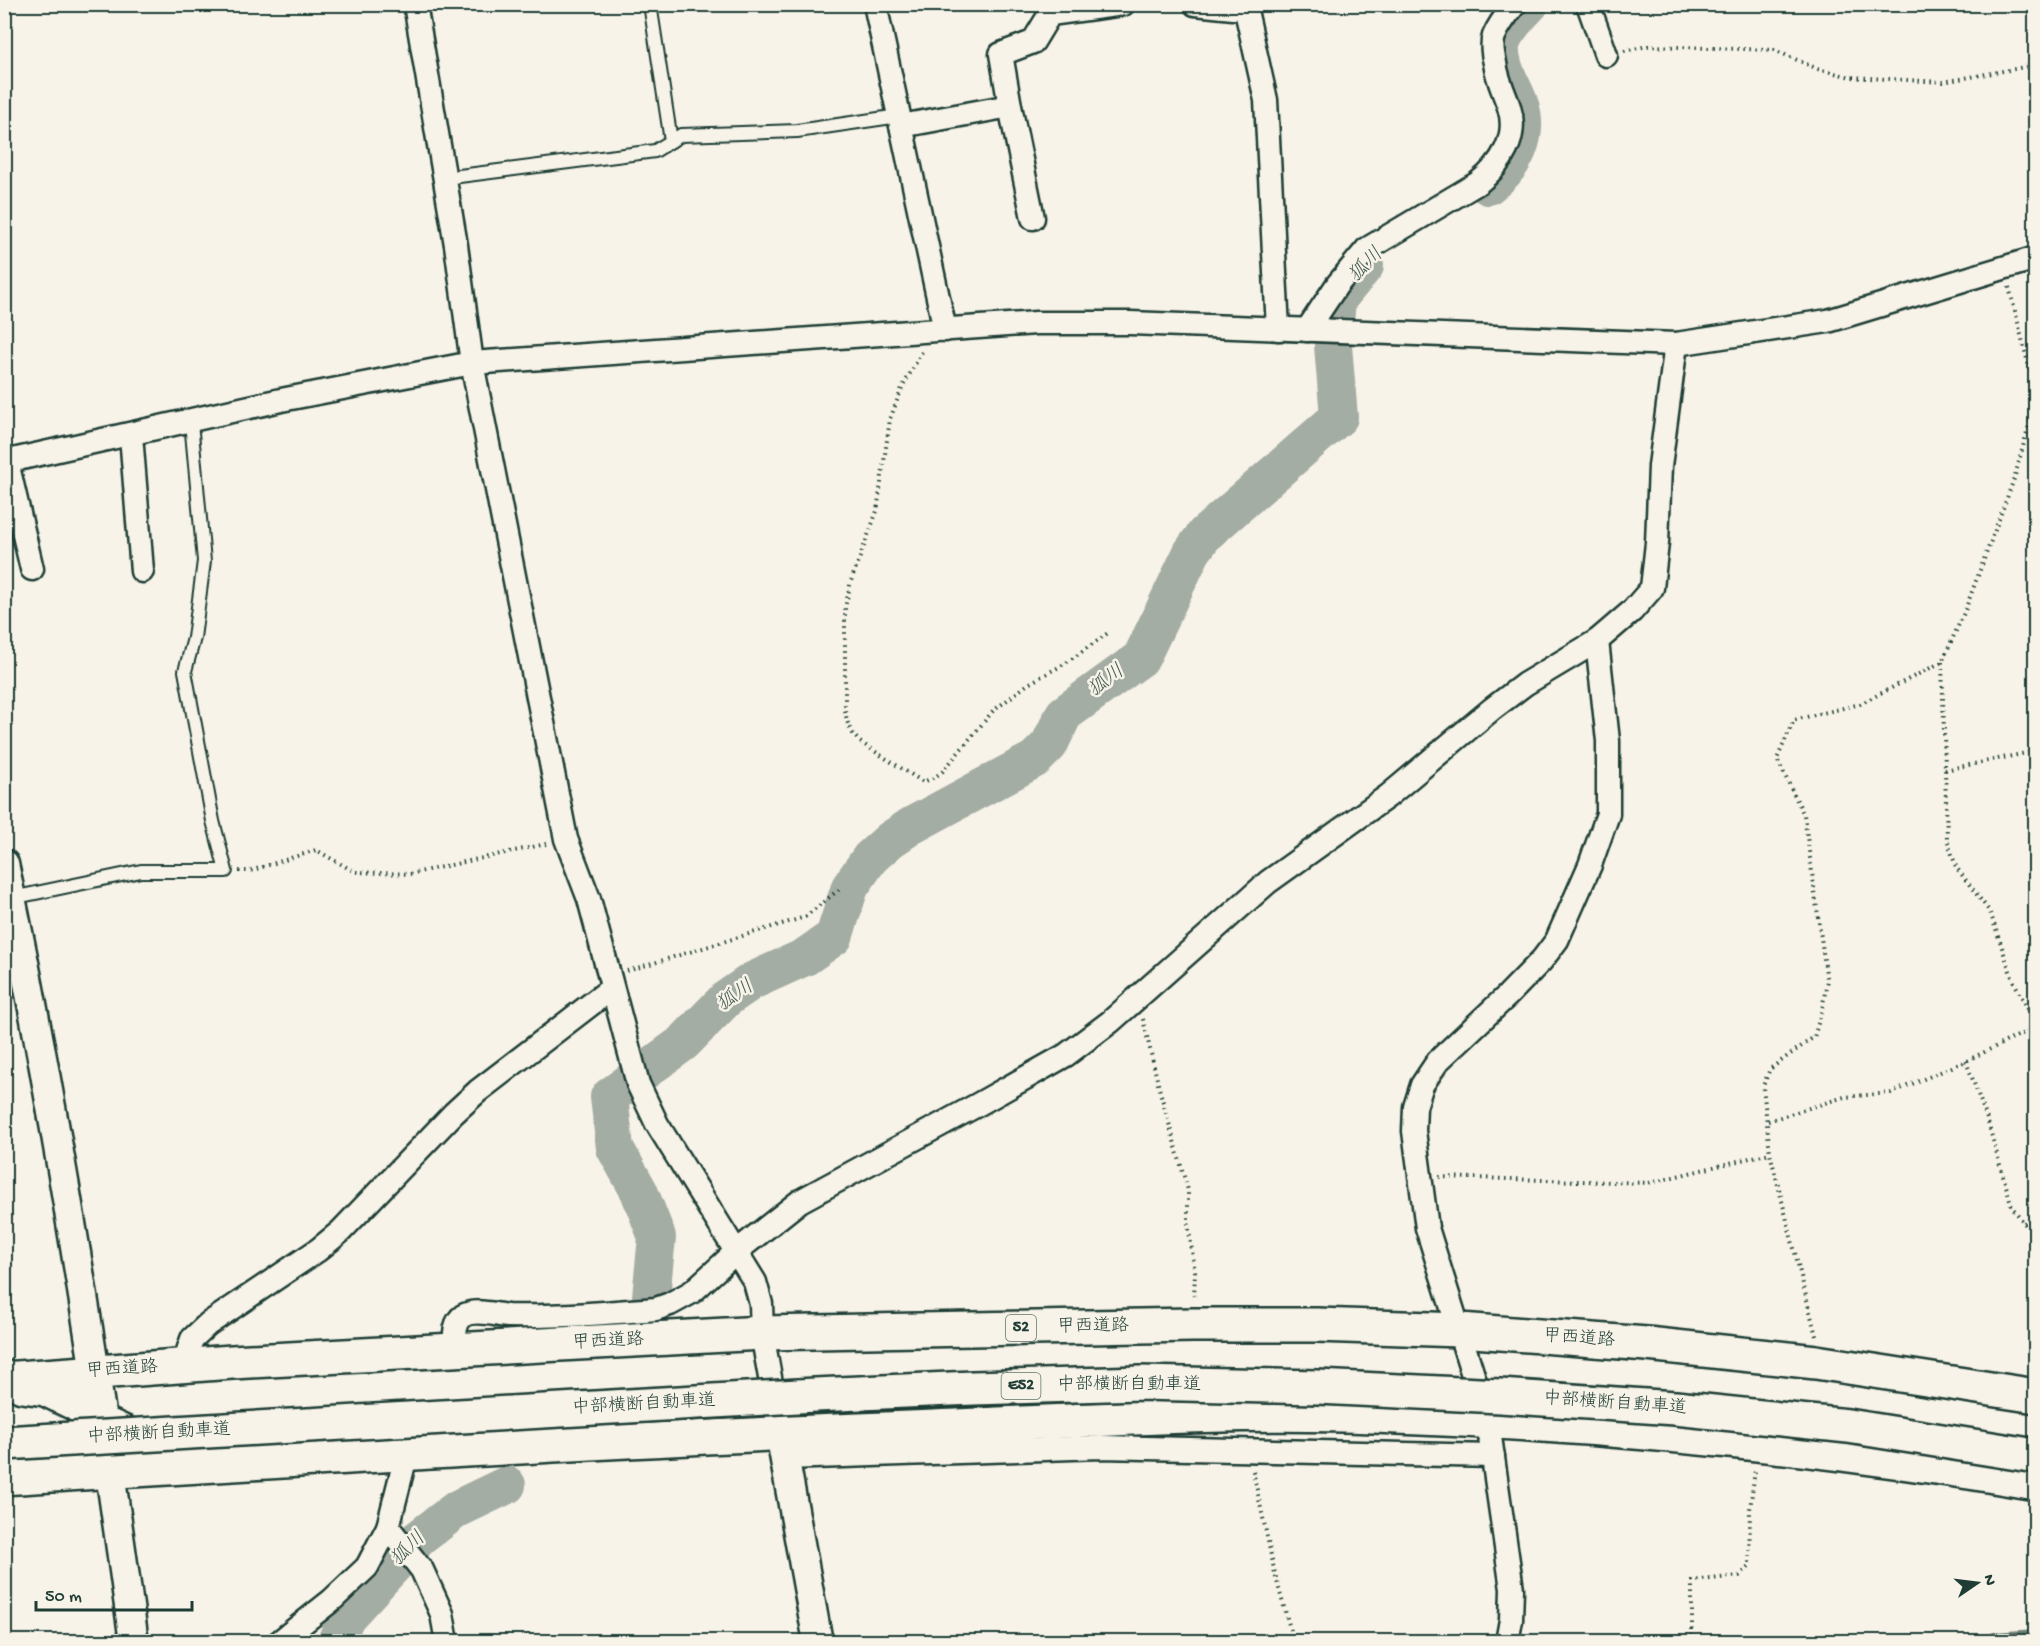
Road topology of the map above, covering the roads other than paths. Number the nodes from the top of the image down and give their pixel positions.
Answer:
1 (415, 4) edge
2 (650, 4) edge
3 (875, 4) edge
4 (1123, 4) edge
5 (1515, 4) edge
6 (1588, 4) edge
7 (1248, 5) edge
8 (1208, 6) edge
9 (1606, 56) road end
10 (1010, 106) junction
11 (900, 121) junction
12 (671, 141) junction
13 (444, 178) junction
14 (1033, 218) dead end
15 (2036, 258) edge
16 (1278, 329) junction
17 (939, 330) junction
18 (1308, 330) junction
19 (1676, 344) junction
20 (472, 363) junction
21 (191, 422) junction
22 (131, 435) junction
23 (6, 462) edge
24 (32, 569) dead end
25 (142, 571) dead end
26 (1598, 641) junction
27 (4, 864) edge
28 (12, 898) junction
29 (611, 982) junction
30 (737, 1251) junction
31 (1460, 1330) junction
32 (762, 1333) junction
33 (454, 1350) junction
34 (183, 1366) junction
35 (97, 1372) junction
36 (4, 1382) edge
37 (2036, 1396) edge
38 (1488, 1422) junction
39 (103, 1423) junction
40 (4, 1443) edge
41 (783, 1446) junction
42 (406, 1452) junction
43 (1493, 1456) junction
44 (2036, 1456) edge
45 (240, 1463) junction
46 (111, 1471) junction
47 (4, 1478) edge
48 (2036, 1484) edge
49 (388, 1528) junction
50 (134, 1641) edge
51 (279, 1641) edge
52 (447, 1641) edge
53 (818, 1641) edge
54 (1507, 1641) edge

1 - 13 street
2 - 12 lane
3 - 11 street
4 - 10 street
5 - 18 street
6 - 9 street
7 - 8 street
7 - 16 street
10 - 11 street
10 - 14 street
11 - 12 lane
11 - 17 street
12 - 13 lane
13 - 20 street
15 - 19 street
16 - 17 street
16 - 18 street
17 - 20 street
18 - 19 street
19 - 26 street
20 - 21 street
20 - 29 street
21 - 22 street
21 - 28 lane
22 - 23 street
22 - 25 street
23 - 24 street
26 - 30 street
26 - 31 street
27 - 28 street
28 - 35 street
29 - 30 street
29 - 34 street
30 - 32 street
30 - 33 street
31 - 32 highway, 甲西道路 / 52
31 - 37 highway, 甲西道路 / 52
31 - 38 street
32 - 33 highway, 甲西道路 / 52
32 - 41 street
33 - 34 highway, 甲西道路 / 52
34 - 35 highway, 甲西道路 / 52
35 - 36 highway, 甲西道路 / 52
35 - 39 street
36 - 39 highway
38 - 41 highway
38 - 43 street
38 - 48 highway
39 - 45 highway
39 - 46 street
40 - 44 highway, 中部横断自動車道 / E52, bridge
41 - 42 highway
41 - 43 street
41 - 53 street
42 - 45 highway
42 - 49 street
43 - 54 street
45 - 46 highway
46 - 47 highway
46 - 50 street
49 - 51 street
49 - 52 street

